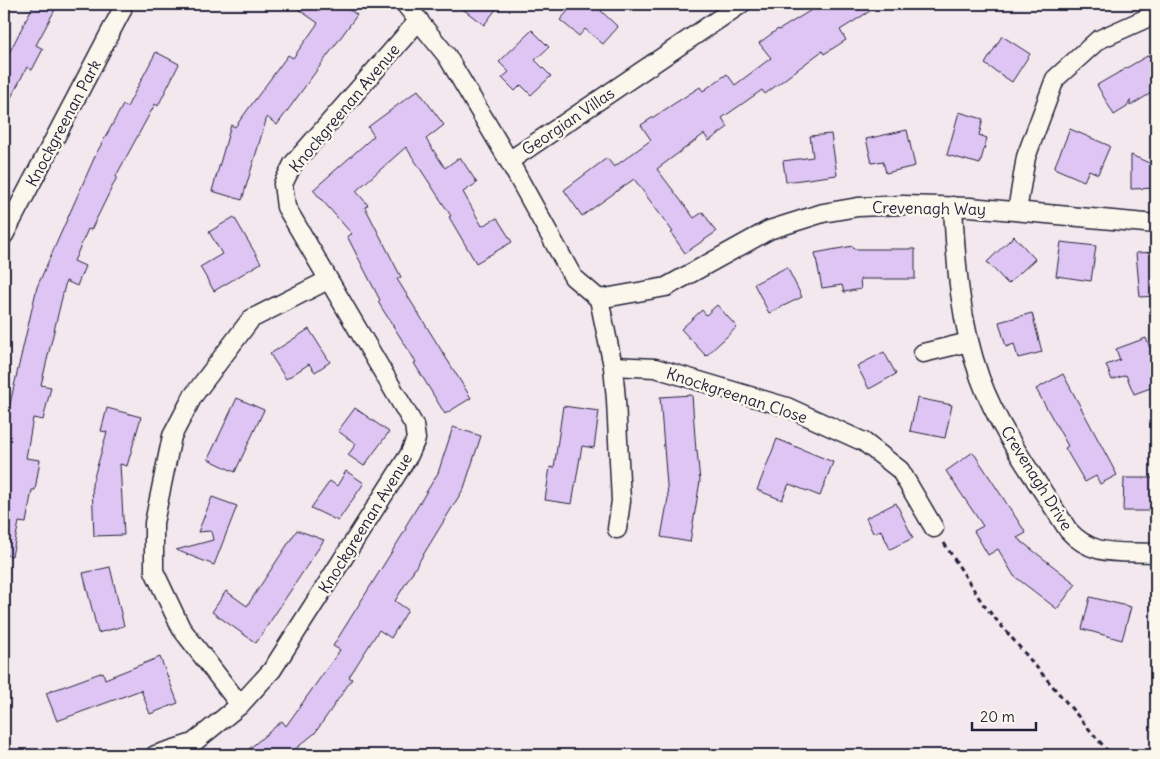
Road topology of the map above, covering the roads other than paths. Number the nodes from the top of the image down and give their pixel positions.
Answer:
1 (405, 4) edge
2 (741, 4) edge
3 (122, 10) dead end
4 (1156, 14) edge
5 (419, 20) junction
6 (509, 161) junction
7 (953, 206) junction
8 (1017, 211) junction
9 (1156, 224) edge
10 (4, 235) edge
11 (328, 280) junction
12 (599, 299) junction
13 (969, 342) junction
14 (923, 353) dead end
15 (612, 366) junction
16 (934, 528) road end
17 (618, 529) dead end
18 (1154, 553) dead end
19 (240, 706) junction
20 (156, 755) edge

1 - 5 street, Georgian Villas
2 - 6 street, Georgian Villas
3 - 10 street, Knockgreenan Park
4 - 8 street
5 - 6 street, Georgian Villas
5 - 11 street, Knockgreenan Avenue
6 - 12 street
7 - 8 street, Crevenagh Way
7 - 12 street, Crevenagh Way
7 - 13 street, Crevenagh Drive
8 - 9 street, Crevenagh Way
11 - 19 street, Knockgreenan Avenue
11 - 19 street
12 - 15 street
13 - 14 street
13 - 18 street, Crevenagh Drive
15 - 16 street, Knockgreenan Close
15 - 17 street
19 - 20 street, Knockgreenan Avenue

